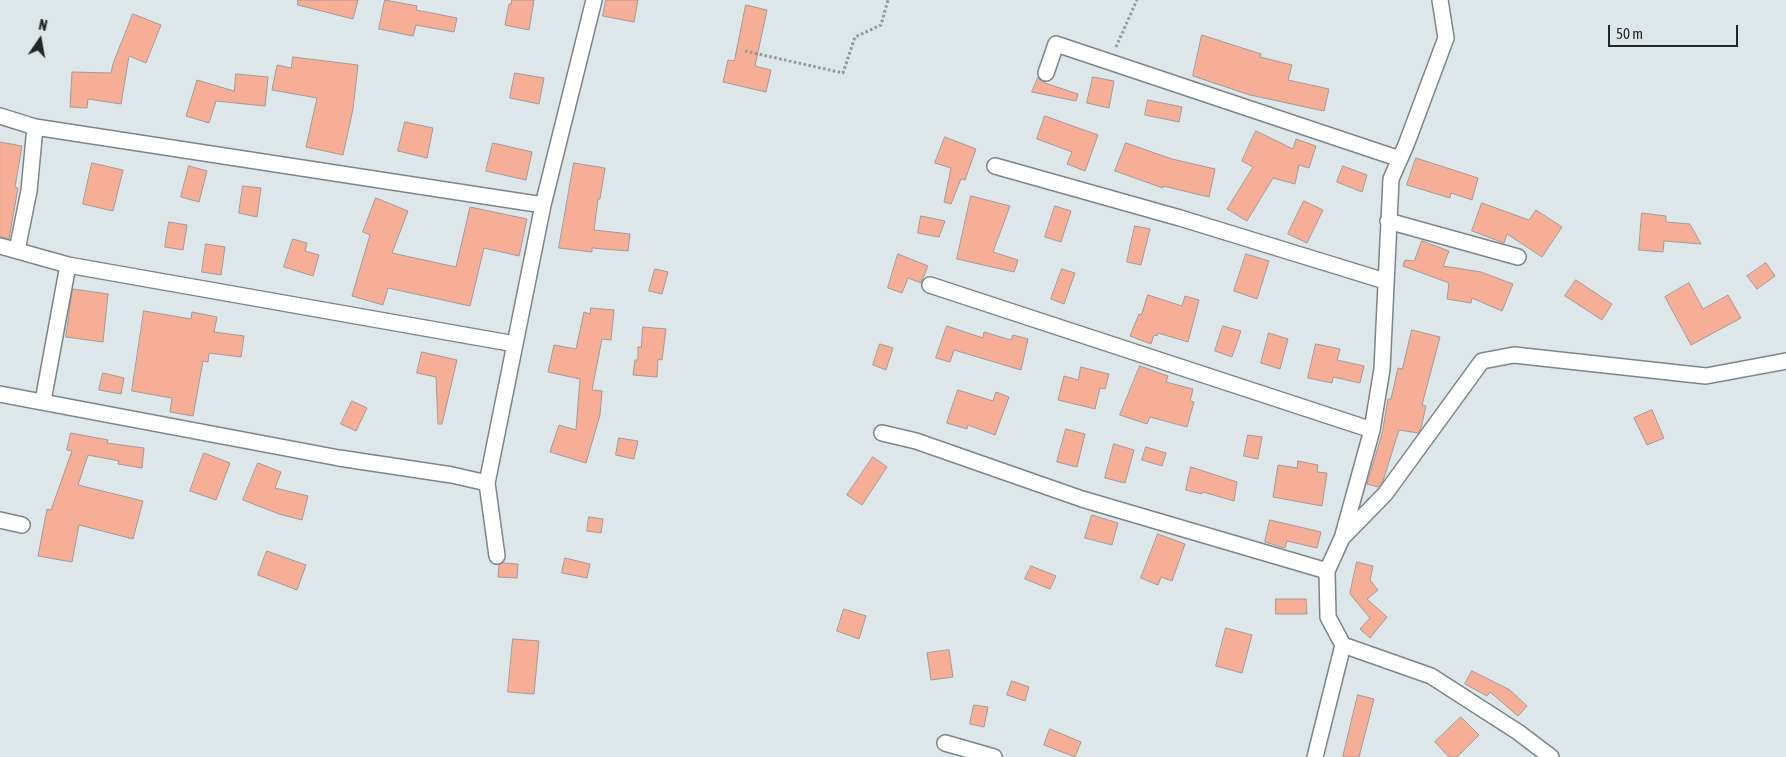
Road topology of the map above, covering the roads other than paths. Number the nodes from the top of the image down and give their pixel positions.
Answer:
1 (594, 0) edge
2 (1440, 0) edge
3 (1046, 73) dead end
4 (0, 116) edge
5 (35, 127) junction
6 (1400, 159) junction
7 (994, 166) dead end
8 (543, 205) junction
9 (1388, 221) junction
10 (0, 246) edge
11 (18, 250) junction
12 (1518, 256) dead end
13 (68, 266) junction
14 (1385, 281) junction
15 (930, 285) dead end
16 (515, 344) junction
17 (1786, 361) edge
18 (0, 394) edge
19 (44, 401) junction
20 (1372, 430) junction
21 (882, 433) dead end
22 (487, 483) junction
23 (0, 520) edge
24 (22, 526) dead end
25 (1342, 538) junction
26 (497, 556) dead end
27 (1327, 571) junction
28 (1343, 645) junction
29 (945, 743) dead end
30 (994, 757) edge
31 (1316, 757) edge
32 (1551, 757) edge

1 - 8 street
2 - 6 street
3 - 6 street
4 - 5 street
5 - 8 street
5 - 11 street
6 - 9 street
7 - 14 street
8 - 16 street
9 - 12 street
9 - 14 street
10 - 11 street
11 - 13 street
13 - 16 street
13 - 19 street
14 - 20 street
15 - 20 street
16 - 22 street
17 - 25 street
18 - 19 street
19 - 22 street
20 - 25 street
21 - 27 street
22 - 26 street
23 - 24 street
25 - 27 street
27 - 28 street
28 - 31 street
28 - 32 street
29 - 30 street

